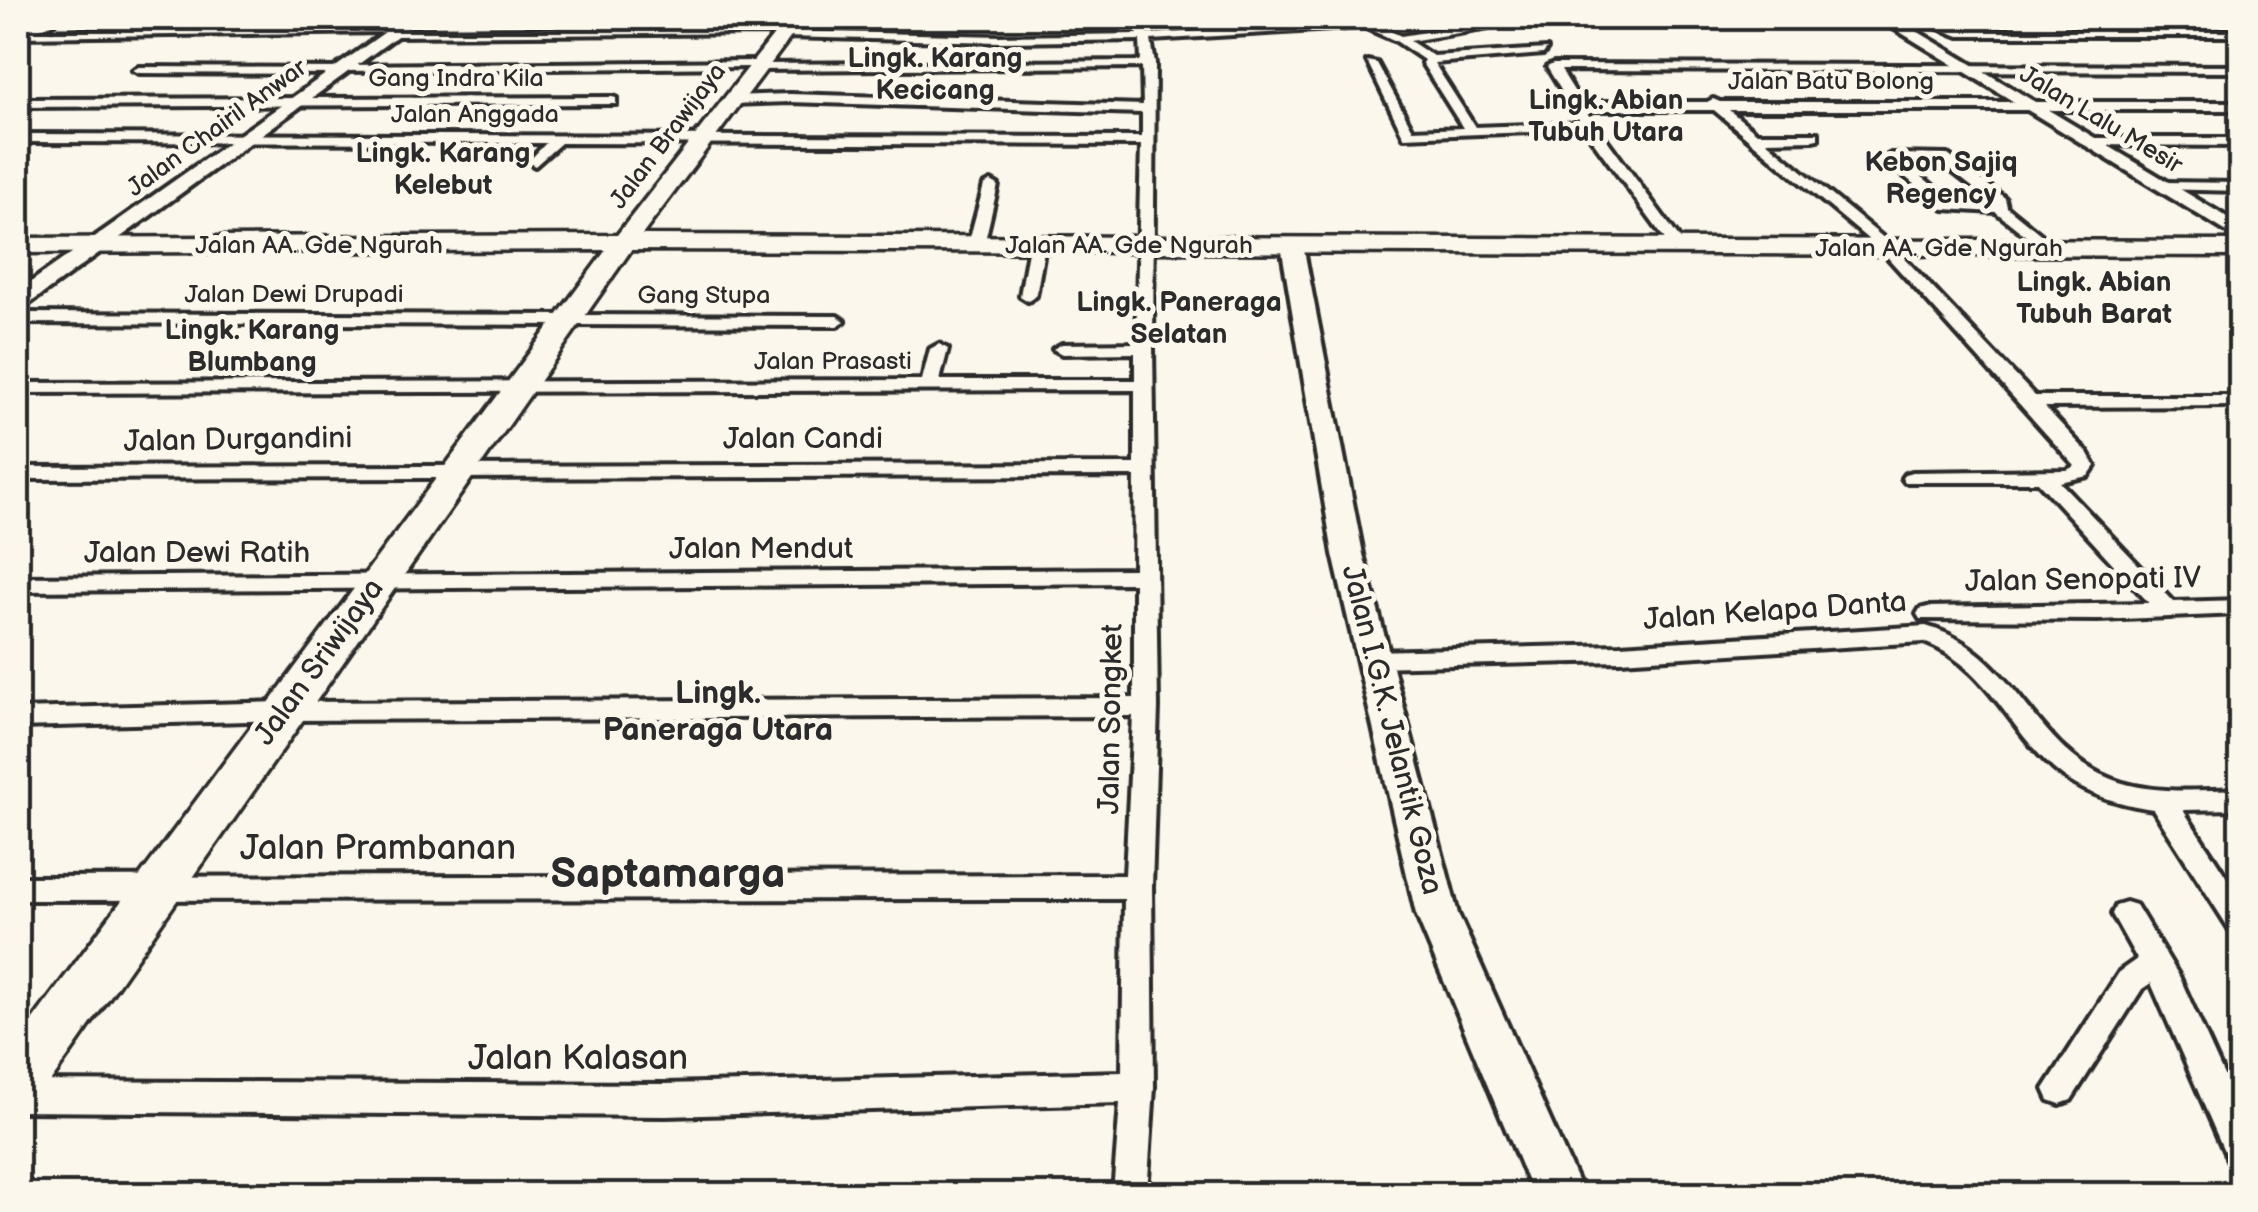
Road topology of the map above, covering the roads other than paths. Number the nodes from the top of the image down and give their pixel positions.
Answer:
1 (55, 18) edge
2 (1134, 18) edge
3 (1429, 18) edge
4 (1889, 20) edge
5 (1509, 21) edge
6 (1660, 22) dead end
7 (1280, 24) edge
8 (1365, 24) junction
9 (402, 26) edge
10 (788, 27) edge
11 (2240, 33) edge
12 (18, 35) edge
13 (1144, 37) junction
14 (1400, 39) junction
15 (1543, 52) junction
16 (1431, 60) junction
17 (1371, 63) dead end
18 (1149, 64) junction
19 (756, 66) junction
20 (1552, 67) junction
21 (1966, 67) junction
22 (343, 69) junction
23 (2240, 69) edge
24 (140, 70) dead end
25 (299, 100) junction
26 (730, 100) junction
27 (612, 101) dead end
28 (18, 103) edge
29 (1713, 103) junction
30 (1576, 104) junction
31 (2025, 104) junction
32 (2240, 106) edge
33 (1527, 109) dead end
34 (1146, 110) junction
35 (1588, 126) junction
36 (1541, 128) junction
37 (1470, 129) junction
38 (1813, 136) dead end
39 (248, 137) junction
40 (560, 137) junction
41 (1753, 137) junction
42 (18, 138) edge
43 (702, 138) junction
44 (1146, 142) junction
45 (2089, 142) junction
46 (2240, 142) edge
47 (534, 162) dead end
48 (991, 185) dead end
49 (2163, 186) junction
50 (2240, 187) edge
51 (2000, 208) junction
52 (2240, 234) edge
53 (624, 242) junction
54 (98, 244) junction
55 (1147, 244) junction
56 (18, 245) edge
57 (976, 245) junction
58 (1037, 245) junction
59 (1292, 245) junction
60 (1677, 246) junction
61 (1886, 247) junction
62 (2051, 249) junction
63 (2240, 249) edge
64 (1028, 296) dead end
65 (18, 301) edge
66 (18, 318) edge
67 (571, 320) junction
68 (837, 321) dead end
69 (1144, 348) junction
70 (939, 349) dead end
71 (1062, 350) dead end
72 (521, 385) junction
73 (1145, 385) junction
74 (930, 386) junction
75 (18, 388) edge
76 (2240, 400) edge
77 (2033, 402) junction
78 (460, 469) junction
79 (1146, 470) junction
80 (18, 473) edge
81 (2044, 477) junction
82 (1912, 478) dead end
83 (1146, 576) junction
84 (377, 582) junction
85 (18, 584) edge
86 (2240, 607) edge
87 (2167, 610) junction
88 (1928, 614) dead end
89 (1372, 659) junction
90 (1146, 706) junction
91 (284, 711) junction
92 (18, 718) edge
93 (2240, 798) edge
94 (2163, 802) junction
95 (158, 886) junction
96 (1138, 887) junction
97 (18, 888) edge
98 (2126, 914) dead end
99 (2240, 922) edge
100 (2154, 962) junction
101 (18, 1083) edge
102 (1138, 1087) junction
103 (2060, 1089) dead end
104 (18, 1096) edge
105 (2240, 1148) edge
106 (1130, 1194) edge
107 (1558, 1194) edge

1 - 12 street
2 - 13 street, Jalan Songket
3 - 8 street
4 - 11 street
4 - 21 street, Jalan Lalu Mesir
5 - 6 street
5 - 14 street
5 - 15 street
7 - 8 street
7 - 13 street
8 - 14 street
9 - 10 street
9 - 12 street
9 - 22 street, Jalan Chairil Anwar
10 - 13 street
10 - 19 main road, Jalan Brawijaya
13 - 18 street, Jalan Songket
14 - 16 street
15 - 16 street
15 - 20 street
16 - 37 street
17 - 37 street
18 - 19 street
18 - 34 street, Jalan Songket
19 - 22 street
19 - 26 main road, Jalan Brawijaya
20 - 21 street
20 - 30 street
21 - 23 street
21 - 31 street, Jalan Lalu Mesir
22 - 24 street
22 - 25 street, Jalan Chairil Anwar
25 - 27 street, Gang Indra Kila
25 - 28 street, Gang Indra Kila
25 - 39 street, Jalan Chairil Anwar
26 - 34 street
26 - 43 main road, Jalan Brawijaya
29 - 30 street, Jalan Batu Bolong
29 - 31 street, Jalan Batu Bolong
29 - 41 street
30 - 35 street
31 - 32 street, Jalan Batu Bolong
31 - 45 street, Jalan Lalu Mesir
33 - 36 street
34 - 44 street, Jalan Songket
35 - 36 street
35 - 60 street
36 - 37 street
38 - 41 street
39 - 40 street, Jalan Anggada
39 - 42 street, Jalan Anggada
39 - 54 street, Jalan Chairil Anwar
40 - 43 street, Jalan Anggada
40 - 47 street
41 - 61 street
43 - 44 street, Jalan Anggada
43 - 53 main road, Jalan Brawijaya
44 - 55 street, Jalan Songket
45 - 46 street
45 - 49 street, Jalan Lalu Mesir
48 - 57 street
49 - 50 street
49 - 52 street, Jalan Lalu Mesir
51 - 51 street
51 - 62 street
53 - 54 main road, Jalan AA. Gde Ngurah
53 - 57 main road, Jalan AA. Gde Ngurah
53 - 67 main road, Jalan Sriwijaya
54 - 56 main road, Jalan AA. Gde Ngurah
54 - 65 street, Jalan Chairil Anwar
55 - 58 main road, Jalan AA. Gde Ngurah
55 - 59 main road, Jalan AA. Gde Ngurah
55 - 69 street, Jalan Songket
57 - 58 main road, Jalan AA. Gde Ngurah
58 - 64 street
59 - 60 main road, Jalan AA. Gde Ngurah
59 - 89 street, Jalan I.G.K. Jelantik Goza
60 - 61 main road, Jalan AA. Gde Ngurah
61 - 62 main road, Jalan AA. Gde Ngurah
61 - 77 street
62 - 63 main road, Jalan AA. Gde Ngurah
66 - 67 street, Jalan Dewi Drupadi
67 - 68 street, Gang Stupa
67 - 72 main road, Jalan Sriwijaya
69 - 71 street
69 - 73 street, Jalan Songket
70 - 74 street
72 - 74 street, Jalan Prasasti
72 - 75 street, Jalan Prasasti
72 - 78 main road, Jalan Sriwijaya
73 - 74 street, Jalan Prasasti
73 - 79 street, Jalan Songket
76 - 77 street
77 - 81 street
78 - 79 street, Jalan Candi
78 - 80 street, Jalan Durgandini
78 - 84 main road, Jalan Sriwijaya
79 - 83 street, Jalan Songket
81 - 82 street
81 - 87 street
83 - 84 street, Jalan Mendut
83 - 90 street, Jalan Songket
84 - 85 street, Jalan Dewi Ratih
84 - 91 main road, Jalan Sriwijaya
86 - 87 street, Jalan Senopati IV
87 - 88 street, Jalan Senopati IV
89 - 94 street, Jalan Kelapa Danta
89 - 107 street, Jalan I.G.K. Jelantik Goza
90 - 91 street
90 - 96 street, Jalan Songket
91 - 92 street
91 - 95 main road, Jalan Sriwijaya
93 - 94 street, Jalan Kelapa Danta
94 - 99 street
95 - 96 street, Jalan Prambanan
95 - 97 street, Jalan Prambanan
95 - 101 main road, Jalan Sriwijaya
96 - 102 street, Jalan Songket
98 - 100 street
100 - 103 street
100 - 105 street
102 - 104 street, Jalan Kalasan
102 - 106 street, Jalan Songket

